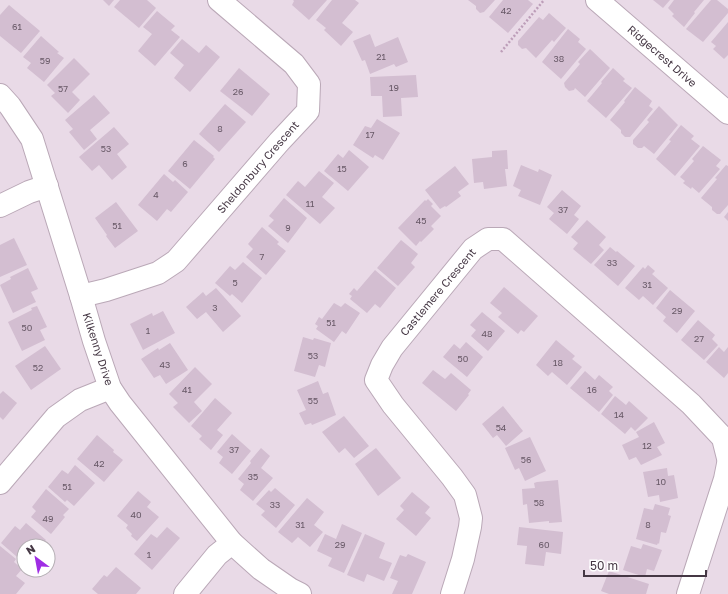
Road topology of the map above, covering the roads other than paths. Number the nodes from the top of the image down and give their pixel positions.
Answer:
1 (218, 0) edge
2 (597, 0) edge
3 (0, 95) edge
4 (728, 113) edge
5 (47, 186) junction
6 (0, 206) edge
7 (81, 296) junction
8 (110, 388) junction
9 (728, 458) edge
10 (728, 464) edge
11 (0, 483) edge
12 (232, 543) junction
13 (185, 594) edge
14 (300, 594) edge
15 (452, 594) edge
16 (688, 594) edge

1 - 7 street, Sheldonbury Crescent
2 - 4 street, Ridgecrest Drive
3 - 5 street, Kilkenny Drive
5 - 6 street
5 - 7 street, Kilkenny Drive
7 - 8 street, Kilkenny Drive
8 - 11 street
8 - 12 street, Kilkenny Drive
9 - 15 street, Castlemere Crescent
10 - 16 street
12 - 13 street
12 - 14 street, Kilkenny Drive

